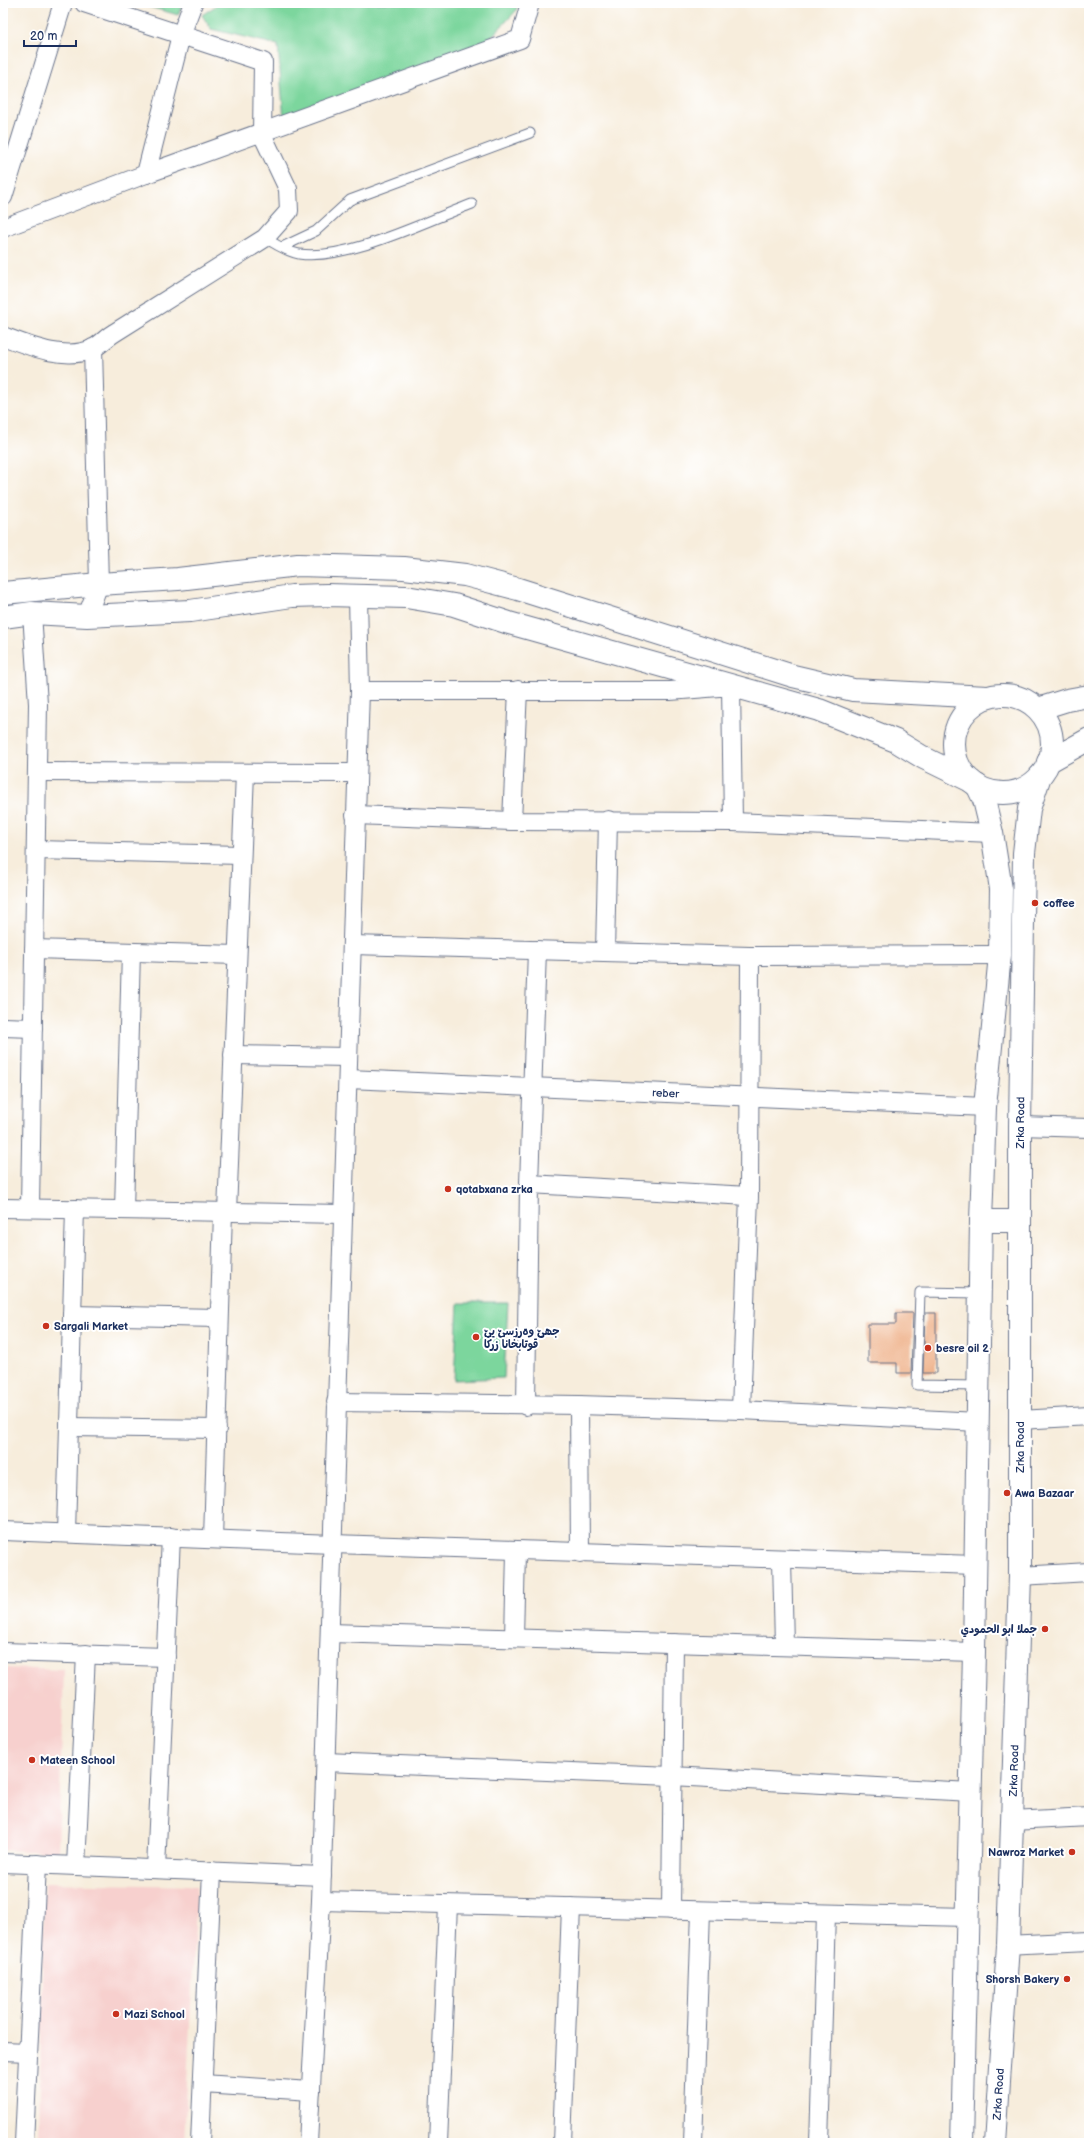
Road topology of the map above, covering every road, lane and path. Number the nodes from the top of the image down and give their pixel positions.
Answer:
1 (63, 3) edge
2 (84, 3) edge
3 (193, 3) edge
4 (530, 3) edge
5 (181, 35) junction
6 (530, 132) dead end
7 (262, 134) junction
8 (146, 174) junction
9 (3, 197) edge
10 (472, 204) dead end
11 (3, 228) edge
12 (266, 238) junction
13 (282, 247) junction
14 (3, 336) edge
15 (93, 348) junction
16 (99, 584) junction
17 (3, 593) edge
18 (358, 596) junction
19 (32, 613) junction
20 (87, 616) junction
21 (3, 617) edge
22 (731, 686) junction
23 (518, 690) junction
24 (360, 691) junction
25 (1089, 696) edge
26 (987, 697) junction
27 (1038, 709) junction
28 (1089, 739) edge
29 (1044, 769) junction
30 (37, 772) junction
31 (245, 773) junction
32 (357, 773) junction
33 (974, 783) junction
34 (355, 815) junction
35 (608, 820) junction
36 (512, 821) junction
37 (733, 822) junction
38 (992, 833) junction
39 (36, 850) junction
40 (241, 855) junction
41 (352, 945) junction
42 (34, 949) junction
43 (537, 950) junction
44 (131, 952) junction
45 (605, 952) junction
46 (237, 955) junction
47 (1000, 955) junction
48 (750, 956) junction
49 (3, 1026) edge
50 (33, 1028) junction
51 (233, 1055) junction
52 (348, 1057) junction
53 (348, 1078) junction
54 (532, 1087) junction
55 (749, 1097) junction
56 (985, 1107) junction
57 (1020, 1126) junction
58 (1089, 1128) edge
59 (529, 1184) junction
60 (749, 1196) junction
61 (3, 1208) edge
62 (30, 1208) junction
63 (75, 1209) junction
64 (124, 1210) junction
65 (225, 1212) junction
66 (343, 1214) junction
67 (981, 1221) junction
68 (1020, 1221) junction
69 (980, 1293) junction
70 (72, 1315) junction
71 (218, 1318) junction
72 (978, 1386) junction
73 (336, 1402) junction
74 (579, 1405) junction
75 (526, 1406) junction
76 (741, 1410) junction
77 (1089, 1416) edge
78 (1020, 1420) junction
79 (978, 1422) junction
80 (69, 1427) junction
81 (217, 1429) junction
82 (3, 1531) edge
83 (66, 1533) junction
84 (171, 1537) junction
85 (213, 1539) junction
86 (332, 1544) junction
87 (516, 1550) junction
88 (580, 1552) junction
89 (782, 1559) junction
90 (976, 1565) junction
91 (1089, 1572) edge
92 (1020, 1576) junction
93 (330, 1633) junction
94 (514, 1638) junction
95 (674, 1643) junction
96 (784, 1646) junction
97 (3, 1652) edge
98 (974, 1652) junction
99 (86, 1654) junction
100 (166, 1657) junction
101 (326, 1762) junction
102 (672, 1776) junction
103 (970, 1792) junction
104 (1089, 1817) edge
105 (1012, 1821) junction
106 (3, 1863) edge
107 (37, 1864) junction
108 (76, 1866) junction
109 (156, 1869) junction
110 (212, 1871) junction
111 (322, 1876) junction
112 (322, 1901) junction
113 (448, 1905) junction
114 (571, 1907) junction
115 (671, 1910) junction
116 (701, 1911) junction
117 (826, 1914) junction
118 (967, 1917) junction
119 (1089, 1941) edge
120 (1008, 1945) junction
121 (3, 2051) edge
122 (28, 2052) junction
123 (202, 2084) junction
124 (311, 2091) junction
125 (24, 2143) edge
126 (200, 2143) edge
127 (308, 2143) edge
128 (438, 2143) edge
129 (562, 2143) edge
130 (693, 2143) edge
131 (819, 2143) edge
132 (962, 2143) edge
133 (995, 2143) edge

1 - 9 street
2 - 5 street
3 - 5 street
4 - 7 street
5 - 7 street
5 - 8 street
6 - 13 lane
7 - 8 street
7 - 12 street
8 - 11 street
10 - 13 lane
12 - 13 lane
12 - 15 street
14 - 15 street
15 - 16 street
16 - 17 main road
16 - 20 street
16 - 26 main road
18 - 20 main road
18 - 22 main road
18 - 24 street
19 - 20 main road
19 - 21 main road
19 - 30 street
22 - 23 street
22 - 33 main road
22 - 37 street
23 - 24 street
23 - 36 street
24 - 32 street
25 - 27 main road
26 - 27 main road
26 - 33 main road
27 - 29 main road
28 - 29 main road
29 - 33 main road
29 - 57 main road, Zrka Road
30 - 31 street
30 - 39 street
31 - 32 street
31 - 40 street
32 - 34 street
33 - 38 main road
34 - 36 street
34 - 41 street
35 - 36 street
35 - 37 street
35 - 45 street
37 - 38 street
38 - 47 main road
39 - 40 street
39 - 42 street
40 - 46 street
41 - 43 street
41 - 52 street
42 - 44 street
42 - 50 street
43 - 45 street
43 - 54 street
44 - 46 street
44 - 64 street
45 - 48 street
46 - 51 street
47 - 48 street
47 - 56 main road
48 - 55 street
49 - 50 street
50 - 62 street
51 - 52 street
51 - 65 street
52 - 53 street
53 - 54 street, reber
53 - 66 street
54 - 55 street, reber
54 - 59 street
55 - 56 street, reber
55 - 60 street
56 - 67 main road
57 - 58 street
57 - 68 main road, Zrka Road
59 - 60 street
59 - 75 street
60 - 76 street
61 - 62 street
62 - 63 street
63 - 64 street
63 - 70 street
64 - 65 street
65 - 66 street
65 - 71 street
66 - 73 street
67 - 68 main road
67 - 69 main road
68 - 78 main road, Zrka Road
69 - 72 main road
69 - 72 lane
70 - 71 street
70 - 80 street
71 - 81 street
72 - 79 main road
73 - 75 street
73 - 86 street
74 - 75 street
74 - 76 street
74 - 88 street
76 - 79 street
77 - 78 street
78 - 92 main road, Zrka Road
79 - 90 main road
80 - 81 street
80 - 83 street
81 - 85 street
82 - 83 street
83 - 84 street
84 - 85 street
84 - 100 street
85 - 86 street
86 - 87 street
86 - 93 street
87 - 88 street
87 - 94 street
88 - 89 street
89 - 90 street
89 - 96 street
90 - 98 main road
91 - 92 street
92 - 105 main road, Zrka Road
93 - 94 street
93 - 101 street
94 - 95 street
95 - 96 street
95 - 102 street
96 - 98 street
97 - 99 street
98 - 103 main road
99 - 100 street
99 - 108 street
100 - 109 street
101 - 102 street
101 - 111 street
102 - 103 street
102 - 115 street
103 - 118 main road
104 - 105 street
105 - 120 main road, Zrka Road
106 - 107 street
107 - 108 street
107 - 122 street
108 - 109 street
109 - 110 street
110 - 111 street
110 - 123 street
111 - 112 street
112 - 113 street
112 - 124 street
113 - 114 street
113 - 128 street
114 - 115 street
114 - 129 street
115 - 116 street
116 - 117 street
116 - 130 street
117 - 118 street
117 - 131 street
118 - 132 main road
119 - 120 street
120 - 133 main road, Zrka Road
121 - 122 street
122 - 125 street
123 - 124 street
123 - 126 street
124 - 127 street

